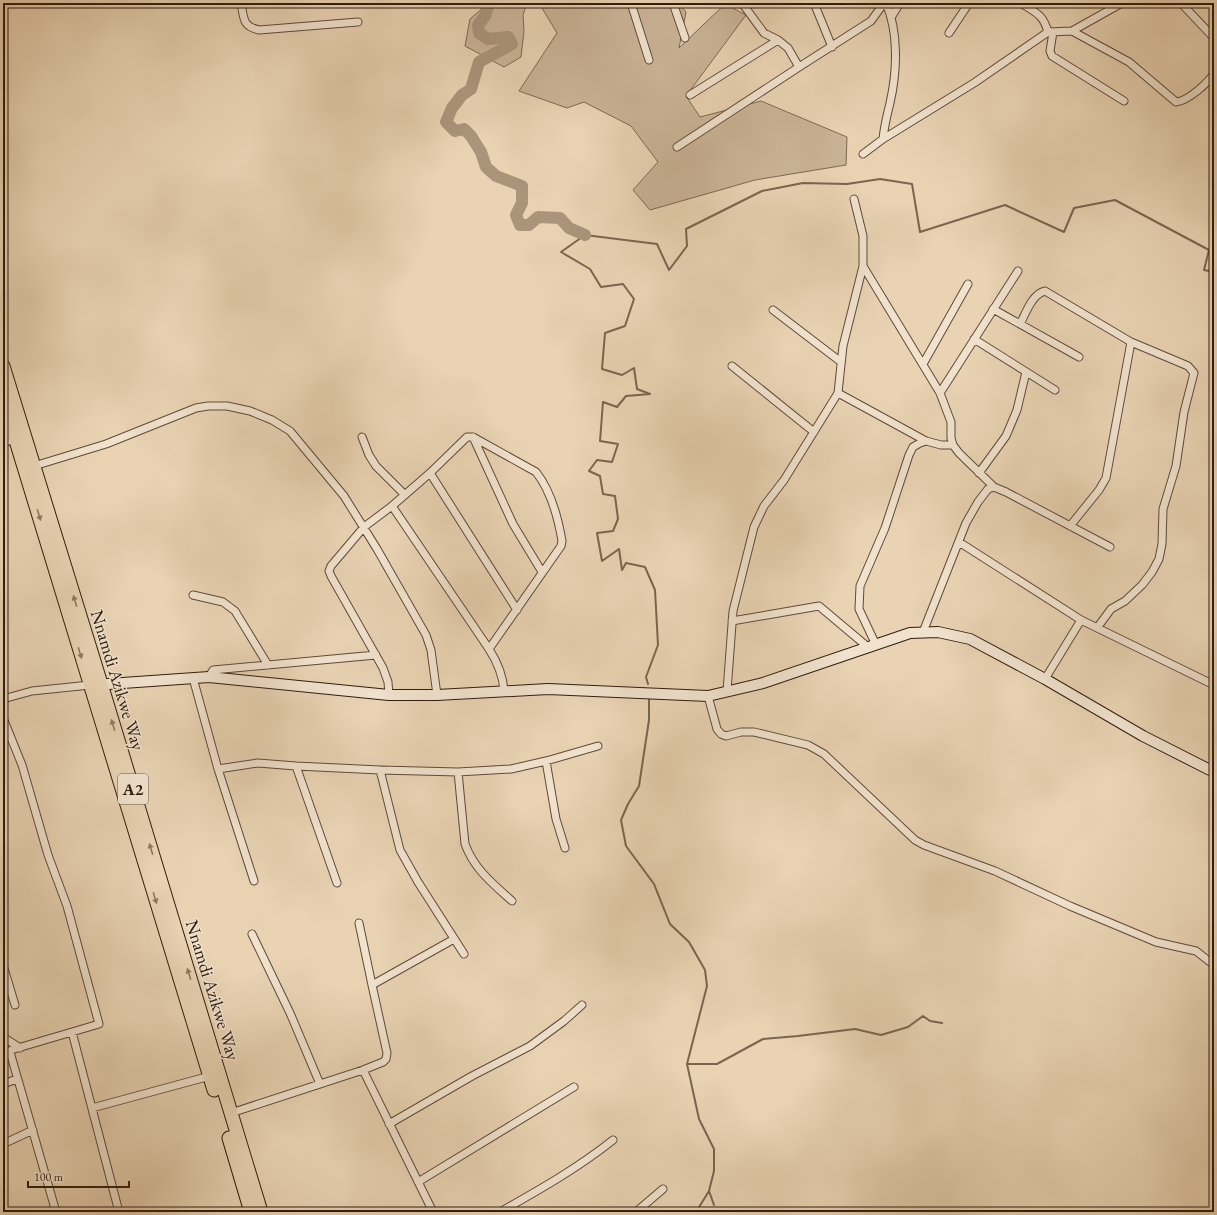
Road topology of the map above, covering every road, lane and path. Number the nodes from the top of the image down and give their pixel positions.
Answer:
1 (241, 3) edge
2 (631, 3) edge
3 (673, 3) edge
4 (742, 3) edge
5 (814, 3) edge
6 (886, 3) edge
7 (900, 3) edge
8 (969, 3) edge
9 (1021, 3) edge
10 (1122, 3) edge
11 (1181, 3) edge
12 (892, 16) junction
13 (358, 22) dead end
14 (1072, 31) junction
15 (1051, 32) junction
16 (949, 33) dead end
17 (685, 38) dead end
18 (1214, 38) edge
19 (778, 40) junction
20 (832, 47) junction
21 (649, 60) dead end
22 (799, 68) junction
23 (1214, 73) edge
24 (690, 95) dead end
25 (1124, 101) dead end
26 (883, 139) junction
27 (677, 147) dead end
28 (863, 154) dead end
29 (854, 199) dead end
30 (864, 266) junction
31 (1018, 271) dead end
32 (968, 284) dead end
33 (993, 309) junction
34 (773, 310) dead end
35 (1020, 324) junction
36 (974, 339) junction
37 (1130, 342) junction
38 (1079, 357) dead end
39 (841, 362) junction
40 (923, 364) junction
41 (3, 366) edge
42 (732, 366) dead end
43 (1026, 372) junction
44 (1055, 390) dead end
45 (838, 393) junction
46 (940, 393) junction
47 (3, 398) edge
48 (814, 432) junction
49 (19, 436) junction
50 (473, 437) junction
51 (362, 438) dead end
52 (926, 441) junction
53 (3, 444) edge
54 (954, 445) junction
55 (34, 466) junction
56 (430, 473) junction
57 (979, 473) junction
58 (994, 487) junction
59 (405, 495) junction
60 (392, 506) junction
61 (1070, 526) junction
62 (364, 527) junction
63 (959, 542) junction
64 (1110, 547) dead end
65 (542, 572) junction
66 (193, 595) dead end
67 (517, 610) junction
68 (1081, 620) junction
69 (732, 622) junction
70 (1098, 628) junction
71 (923, 632) junction
72 (872, 647) junction
73 (489, 649) junction
74 (376, 655) junction
75 (268, 664) junction
76 (209, 677) junction
77 (193, 678) junction
78 (1045, 679) junction
79 (96, 685) junction
80 (1214, 686) edge
81 (504, 691) junction
82 (727, 691) junction
83 (437, 694) junction
84 (389, 695) junction
85 (708, 696) junction
86 (3, 699) edge
87 (3, 718) edge
88 (598, 746) dead end
89 (546, 761) junction
90 (296, 766) junction
91 (218, 769) junction
92 (380, 770) junction
93 (458, 772) junction
94 (1214, 772) edge
95 (565, 848) dead end
96 (254, 881) dead end
97 (337, 883) dead end
98 (512, 901) dead end
99 (359, 923) dead end
100 (252, 934) dead end
101 (454, 939) junction
102 (464, 954) dead end
103 (3, 965) edge
104 (1214, 965) edge
105 (372, 985) junction
106 (15, 1005) dead end
107 (582, 1005) dead end
108 (72, 1032) junction
109 (3, 1037) edge
110 (20, 1048) junction
111 (363, 1070) junction
112 (210, 1076) junction
113 (17, 1079) junction
114 (3, 1084) edge
115 (320, 1084) junction
116 (574, 1087) dead end
117 (92, 1108) junction
118 (231, 1113) junction
119 (389, 1124) junction
120 (33, 1130) junction
121 (613, 1140) dead end
122 (3, 1144) edge
123 (418, 1182) junction
124 (663, 1189) dead end
125 (56, 1212) edge
126 (119, 1212) edge
127 (251, 1212) edge
128 (261, 1212) edge
129 (433, 1212) edge
130 (500, 1212) edge
131 (636, 1212) edge

1 - 13 street
2 - 21 street
3 - 17 street
4 - 19 street
5 - 20 street
6 - 12 street
6 - 20 street
7 - 12 street
8 - 16 street
9 - 15 street
10 - 14 street
11 - 18 street
12 - 26 street
14 - 15 street
14 - 23 street
15 - 25 street
15 - 26 street
19 - 22 street
19 - 24 street
20 - 22 street
22 - 27 street
26 - 28 street
29 - 30 street
30 - 39 street
30 - 40 street
31 - 33 street
32 - 40 street
33 - 35 street
33 - 36 street
34 - 39 street
35 - 37 street
35 - 38 street
36 - 43 street
36 - 46 street
37 - 61 street
37 - 70 street
39 - 45 street
40 - 46 street
41 - 49 highway, Nnamdi Azikwe Way / A2
42 - 48 street
43 - 44 street
43 - 57 street
45 - 48 street
45 - 52 street
46 - 54 street
47 - 49 highway, Nnamdi Azikwe Way / A2
48 - 69 street
49 - 53 street
49 - 55 highway, Nnamdi Azikwe Way / A2
49 -> 79 highway, Nnamdi Azikwe Way / A2
50 - 56 street
50 - 65 street
50 - 65 street
51 - 59 street
52 - 54 street
52 - 72 street
54 - 57 street
55 - 62 street
79 -> 55 highway, Nnamdi Azikwe Way / A2
56 - 59 street
56 - 67 street
57 - 58 street
58 - 61 street
58 - 63 street
59 - 60 street
60 - 62 street
60 - 73 street
61 - 64 street
62 - 74 street
62 - 83 street
63 - 68 street
63 - 71 street
65 - 67 street
66 - 75 street
67 - 73 street
68 - 70 street
68 - 78 street
69 - 72 street
69 - 82 street
70 - 80 street
71 - 72 street
71 - 78 street
72 - 82 street
73 - 81 street
74 - 75 street
74 - 84 street
75 - 76 street
76 - 77 street
76 - 84 street
77 - 79 street
77 - 91 street
78 - 94 street
79 - 86 street
79 -> 112 highway, Nnamdi Azikwe Way / A2
118 -> 79 highway, Nnamdi Azikwe Way / A2
81 - 83 street
81 - 85 street
82 - 85 street
83 - 84 street
85 - 104 street
87 - 108 street
88 - 89 street
89 - 93 street
89 - 95 street
90 - 91 street
90 - 92 street
90 - 97 street
91 - 96 street
92 - 93 street
92 - 101 street
93 - 98 street
99 - 105 street
100 - 115 street
101 - 102 street
101 - 105 street
103 - 106 street
105 - 111 street
107 - 119 street
108 - 110 street
108 - 117 street
109 - 110 street
110 - 113 street
111 - 115 street
111 - 119 street
112 - 117 street
112 - 127 highway, Nnamdi Azikwe Way / A2
113 - 114 street
113 - 120 street
115 - 118 street
116 - 123 street
117 - 126 street
118 - 128 highway, Nnamdi Azikwe Way / A2
119 - 123 street
120 - 122 street
120 - 125 street
121 - 130 street
123 - 129 street
124 - 131 street

